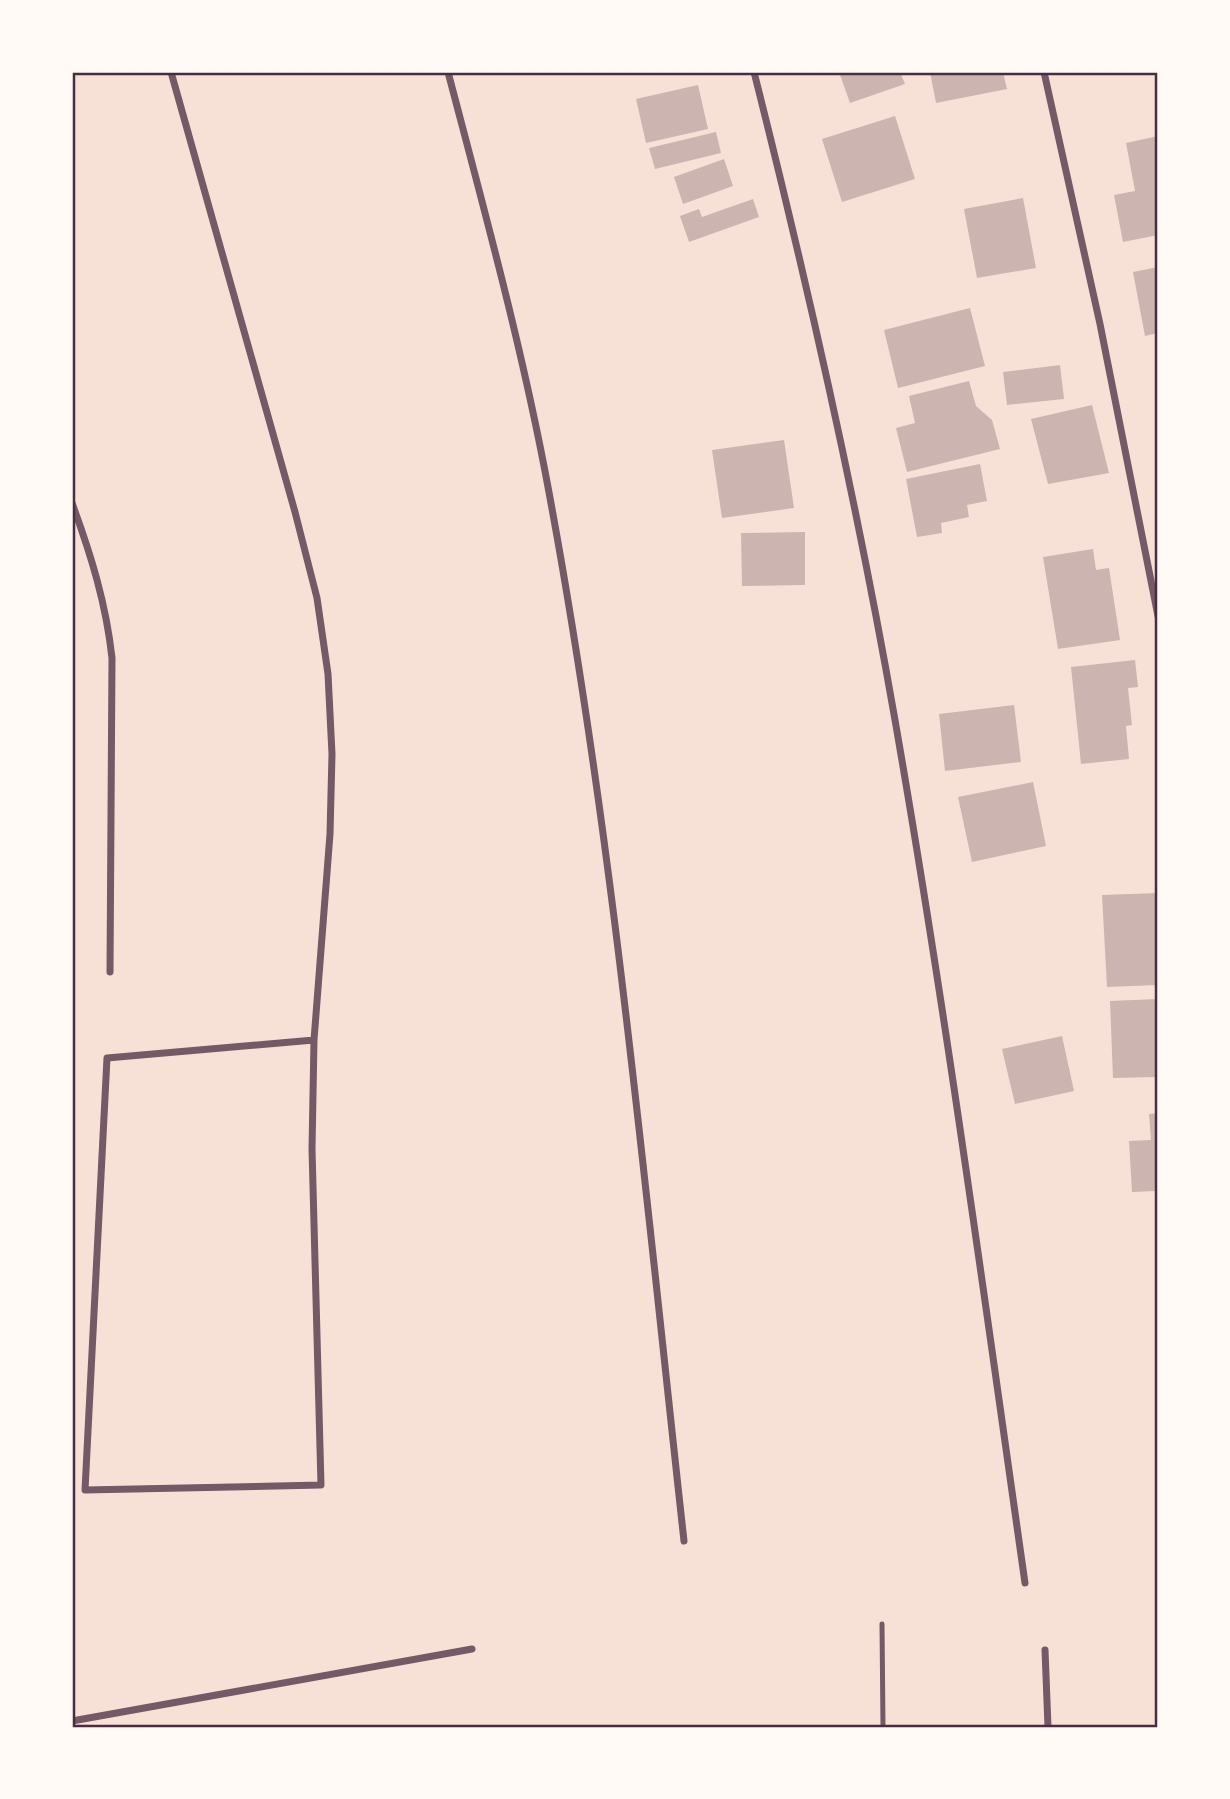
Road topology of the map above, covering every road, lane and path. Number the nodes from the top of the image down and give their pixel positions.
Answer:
1 (171, 72) edge
2 (448, 72) edge
3 (754, 72) edge
4 (1044, 72) edge
5 (72, 503) edge
6 (1158, 616) edge
7 (110, 972) dead end
8 (314, 1040) junction
9 (684, 1541) dead end
10 (1025, 1583) dead end
11 (882, 1624) dead end
12 (472, 1649) dead end
13 (1045, 1650) dead end
14 (72, 1721) edge
15 (883, 1727) edge
16 (1048, 1727) edge

1 - 8 street
2 - 9 street
3 - 10 street
4 - 6 street
5 - 7 street
8 - 8 street
11 - 15 lane
12 - 14 street
13 - 16 street

